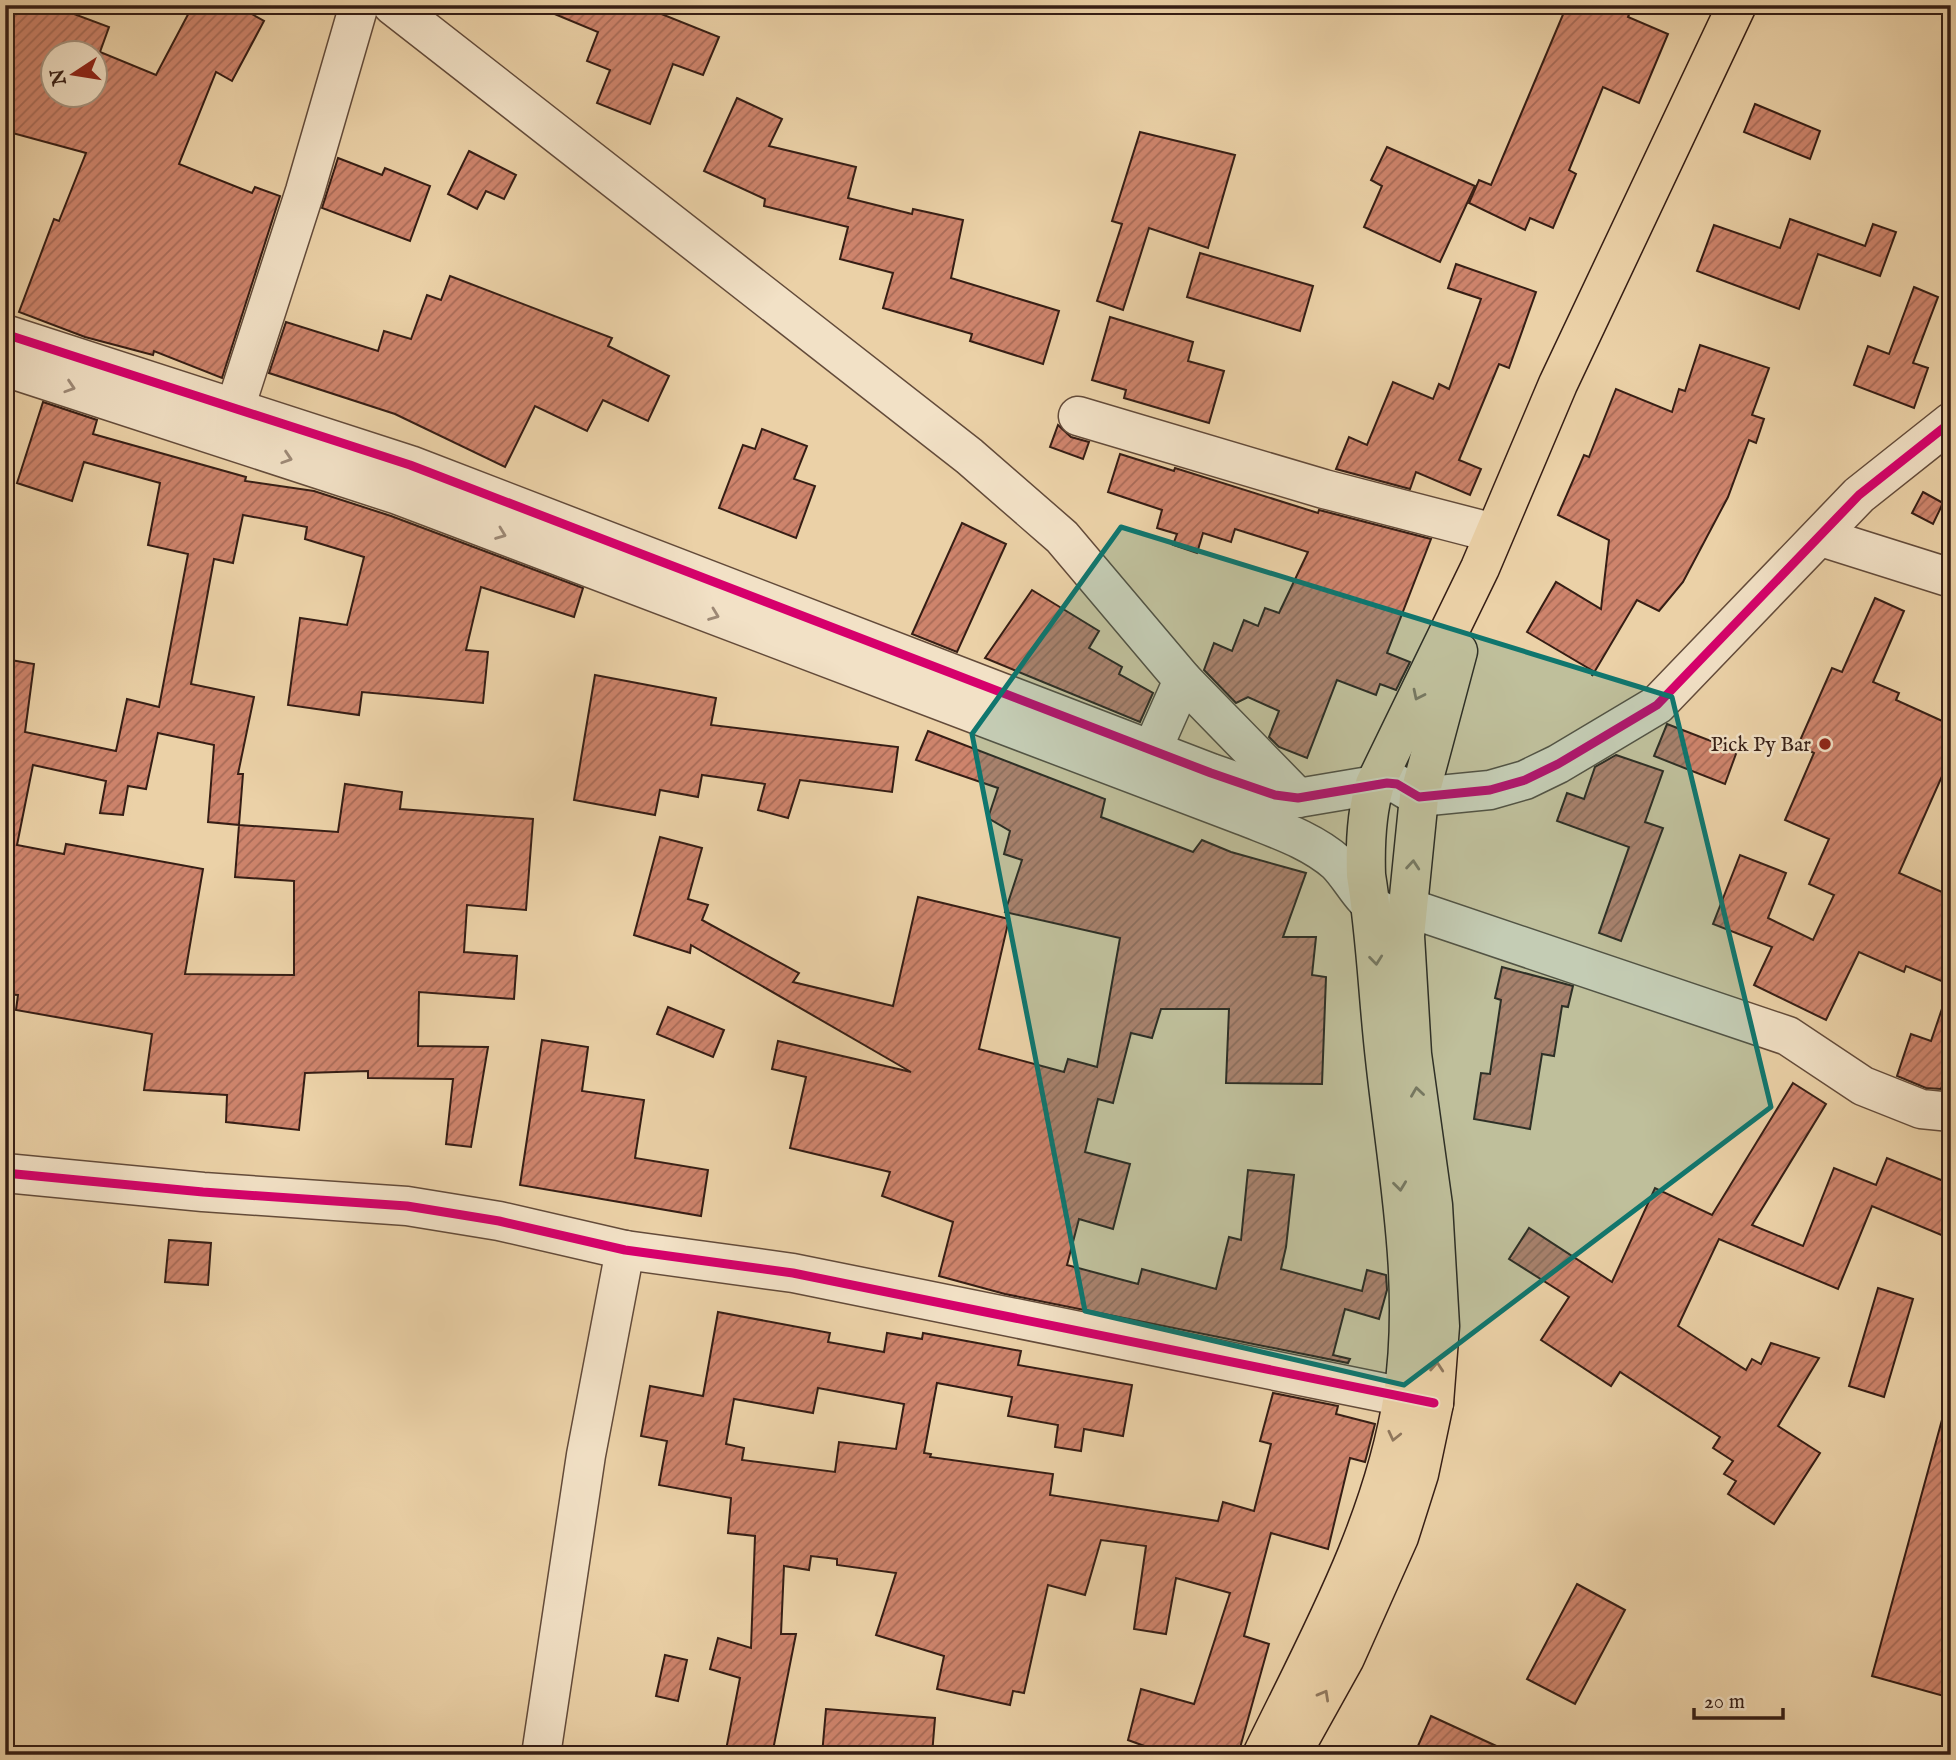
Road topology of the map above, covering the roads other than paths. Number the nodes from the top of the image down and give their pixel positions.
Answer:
1 (359, 5) edge
2 (392, 5) edge
3 (1737, 5) edge
4 (5, 334) edge
5 (5, 366) edge
6 (235, 408) junction
7 (1078, 416) dead end
8 (1951, 422) edge
9 (1821, 537) junction
10 (1487, 550) junction
11 (1951, 578) edge
12 (1183, 680) junction
13 (1152, 750) junction
14 (1375, 784) junction
15 (1419, 797) junction
16 (1298, 798) junction
17 (1371, 906) junction
18 (1409, 906) junction
19 (1951, 1112) edge
20 (5, 1173) edge
21 (625, 1250) junction
22 (1418, 1401) junction
23 (541, 1755) edge
24 (1262, 1755) edge
25 (1291, 1755) edge

1 - 6 street
2 - 12 street
3 - 10 highway
4 - 6 street
5 -> 17 street
6 - 13 street
7 - 10 street
8 - 9 street
9 - 11 street
9 - 15 street
10 -> 14 highway
10 - 15 highway
12 - 13 street
12 - 16 street
13 - 16 street
14 - 15 street
14 - 16 street
14 - 17 highway
18 -> 15 highway
17 - 18 street
17 -> 22 highway
18 - 19 street
22 -> 18 highway
20 - 21 street
21 - 22 street
21 - 23 street
22 -> 24 highway
25 -> 22 highway

